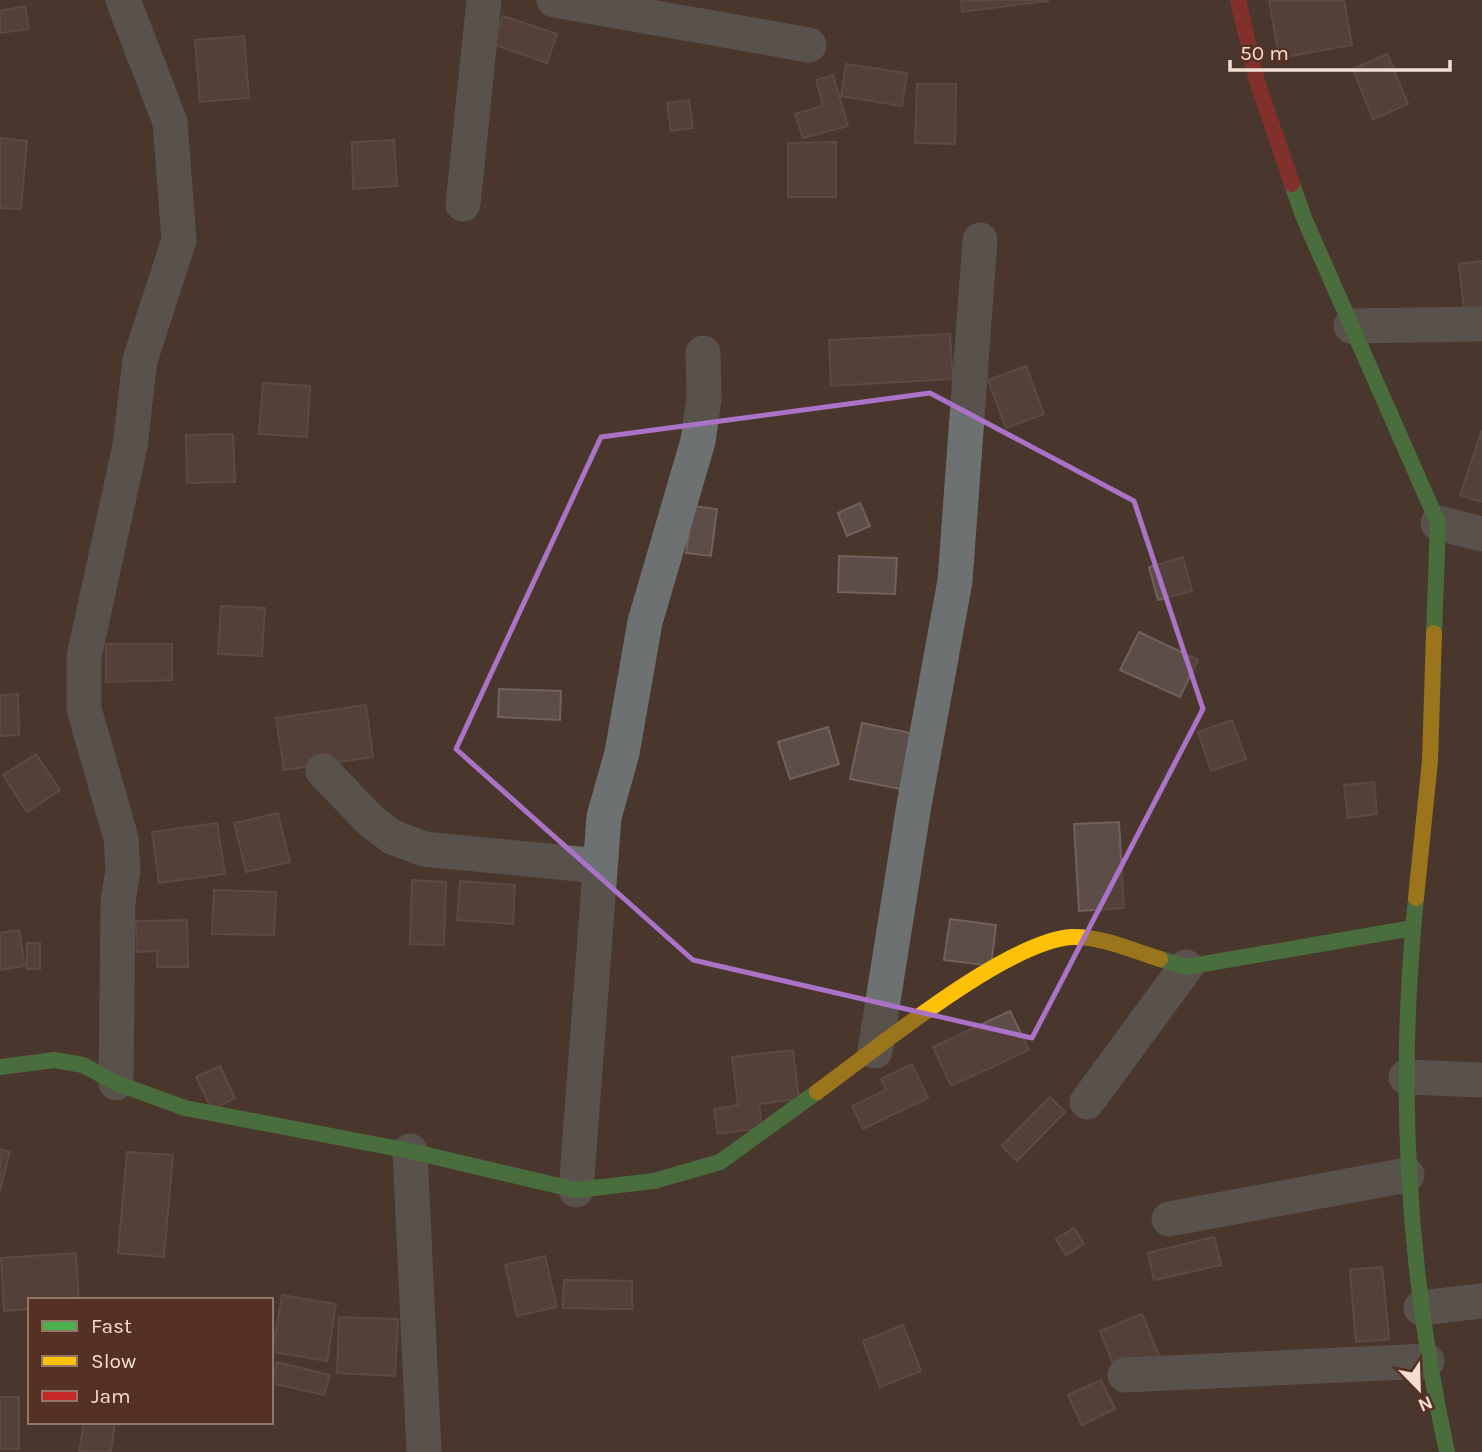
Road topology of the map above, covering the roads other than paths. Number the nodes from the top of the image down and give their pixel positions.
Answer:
1 (123, 0) edge
2 (484, 0) edge
3 (554, 0) edge
4 (1238, 0) edge
5 (809, 45) dead end
6 (463, 204) dead end
7 (981, 240) dead end
8 (1482, 324) edge
9 (1351, 326) junction
10 (703, 353) dead end
11 (1438, 523) junction
12 (1482, 534) edge
13 (323, 771) dead end
14 (599, 866) junction
15 (1413, 928) junction
16 (1186, 967) junction
17 (876, 1051) junction
18 (0, 1067) edge
19 (1406, 1077) junction
20 (1482, 1080) edge
21 (116, 1083) junction
22 (1087, 1102) dead end
23 (410, 1151) junction
24 (1407, 1175) junction
25 (576, 1190) junction
26 (1169, 1219) dead end
27 (1482, 1301) edge
28 (1421, 1308) junction
29 (1427, 1361) junction
30 (1125, 1375) dead end
31 (424, 1452) edge
32 (1447, 1452) edge

1 - 21 street
2 - 6 street
3 - 5 street
4 - 9 street
7 - 17 street
8 - 9 street
9 - 11 street
10 - 14 street
11 - 12 street
11 - 15 street
13 - 14 street
14 - 25 street
15 - 16 street
15 - 19 street
16 - 17 street
16 - 22 street
17 - 25 street
18 - 21 street
19 - 20 street
19 - 24 street
21 - 23 street
23 - 25 street
23 - 31 street
24 - 26 street
24 - 28 street
27 - 28 street
28 - 29 street
29 - 30 street
29 - 32 street

